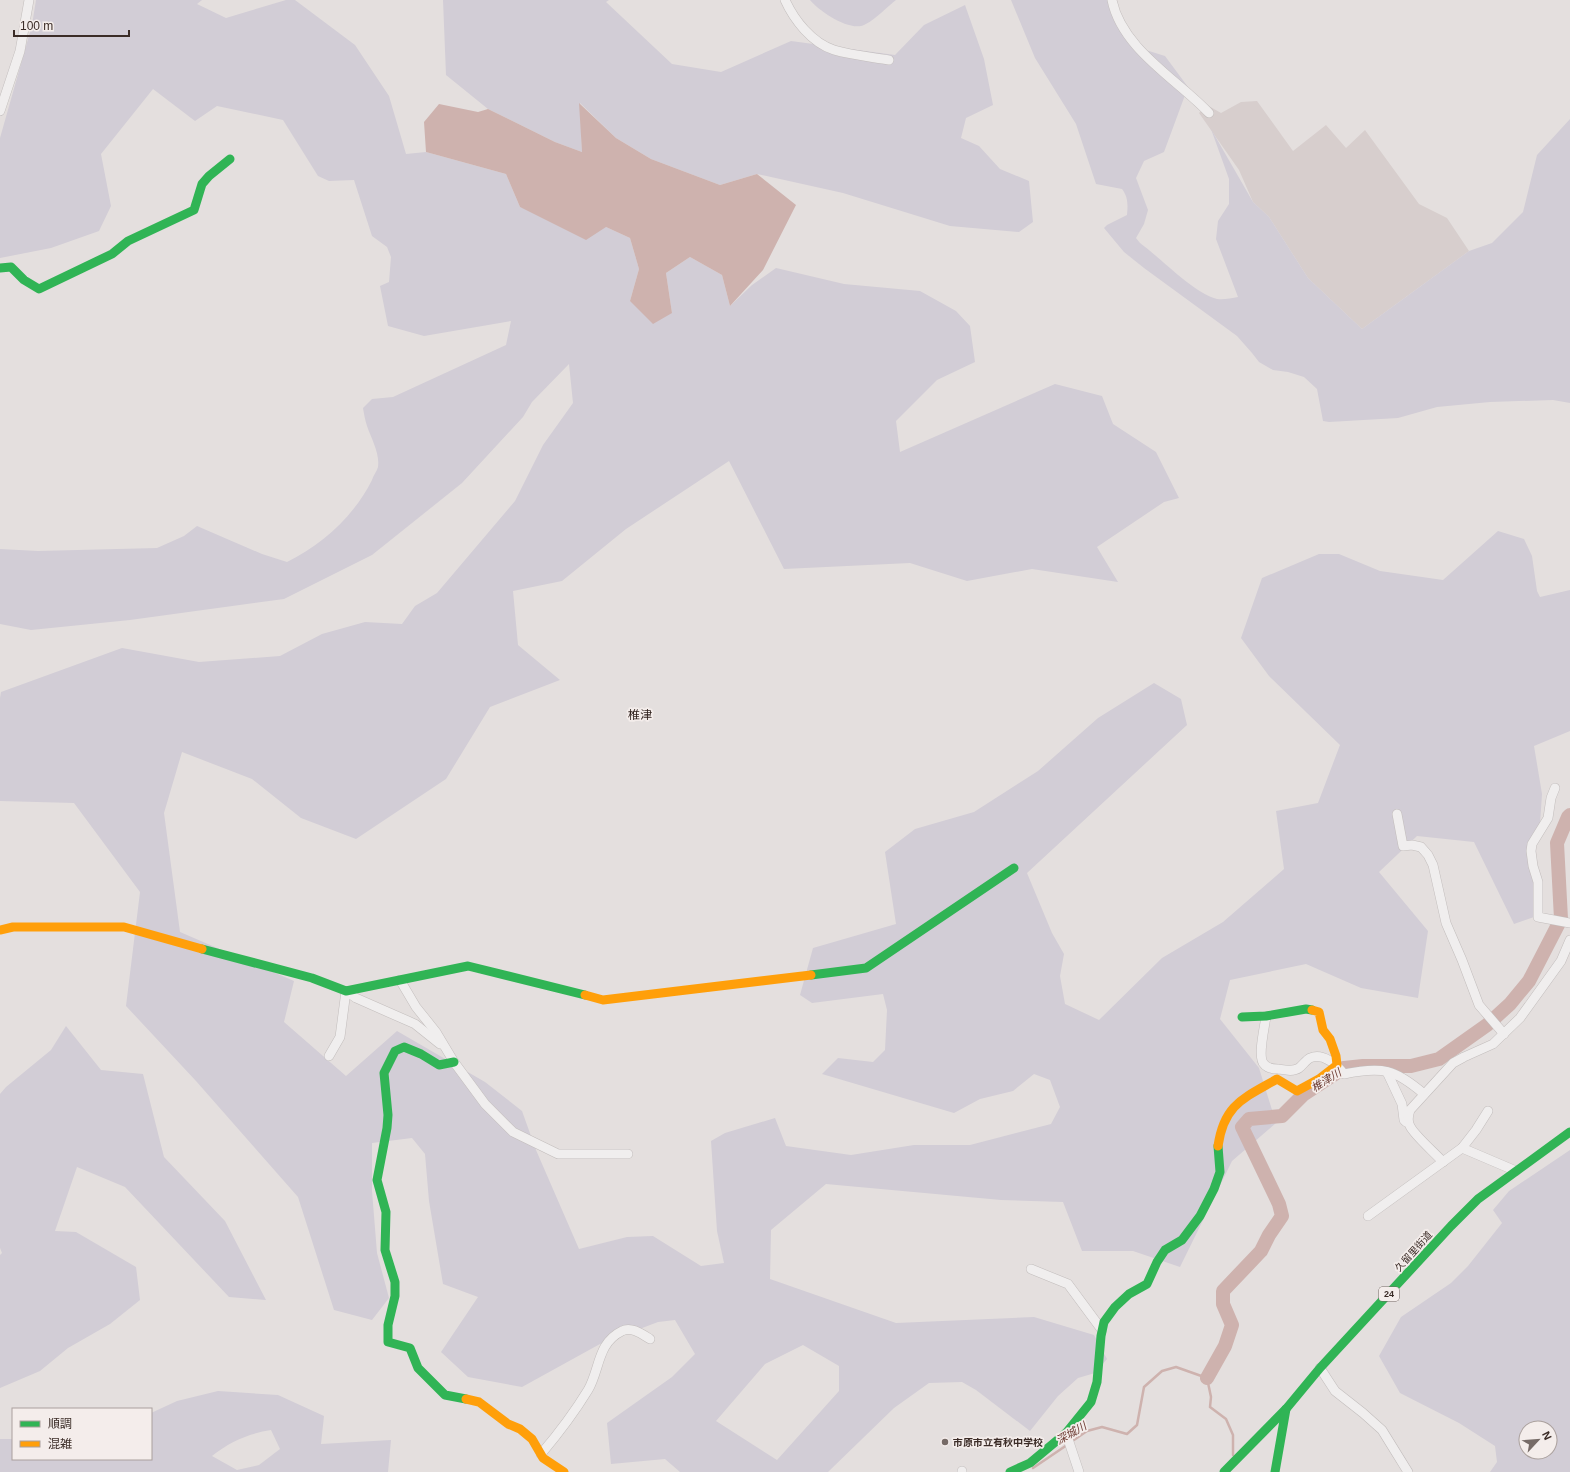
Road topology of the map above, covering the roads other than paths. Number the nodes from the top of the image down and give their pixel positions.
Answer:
1 (29, 0) edge
2 (785, 0) edge
3 (1112, 0) edge
4 (889, 60) dead end
5 (0, 111) edge
6 (1209, 113) dead end
7 (230, 159) dead end
8 (0, 268) edge
9 (1555, 788) dead end
10 (1398, 814) dead end
11 (1014, 868) dead end
12 (1570, 923) edge
13 (0, 930) edge
14 (1570, 940) edge
15 (1566, 963) edge
16 (400, 980) junction
17 (346, 991) junction
18 (1266, 1016) junction
19 (1242, 1017) dead end
20 (427, 1021) junction
21 (418, 1026) junction
22 (1504, 1034) junction
23 (446, 1050) junction
24 (329, 1056) dead end
25 (454, 1062) junction
26 (1337, 1065) junction
27 (1387, 1072) junction
28 (1424, 1094) junction
29 (1488, 1110) dead end
30 (1409, 1125) junction
31 (1570, 1132) edge
32 (1462, 1148) junction
33 (628, 1154) dead end
34 (1443, 1162) junction
35 (1516, 1171) junction
36 (1368, 1216) dead end
37 (1032, 1269) dead end
38 (1102, 1330) junction
39 (650, 1339) dead end
40 (1320, 1368) junction
41 (1286, 1409) junction
42 (1066, 1433) junction
43 (541, 1454) junction
44 (564, 1472) edge
45 (1010, 1472) edge
46 (1079, 1472) edge
47 (1224, 1472) edge
48 (1275, 1472) edge
49 (1408, 1472) edge

1 - 5 street
2 - 4 street
3 - 6 street
7 - 8 street
9 - 12 street
10 - 22 street
11 - 16 street
13 - 17 street
14 - 15 street
15 - 22 street
16 - 17 street
16 - 20 street
17 - 21 street
17 - 24 street
18 - 19 street
18 - 26 street
18 - 26 street
20 - 21 street
20 - 23 street
21 - 23 street
22 - 28 street
23 - 25 street
25 - 33 street
25 - 43 street
26 - 27 street
26 - 38 street
27 - 28 street
27 - 30 street
28 - 30 street
29 - 32 street
30 - 34 street
31 - 35 street, 久留里街道 / 24
32 - 34 street
32 - 35 street
34 - 36 street
35 - 40 street, 久留里街道 / 24
37 - 38 street
38 - 42 street
39 - 43 street
40 - 41 street, 久留里街道 / 24
40 - 49 street
41 - 47 street, 久留里街道 / 24
41 - 48 street
42 - 45 street
42 - 46 street
43 - 44 street

